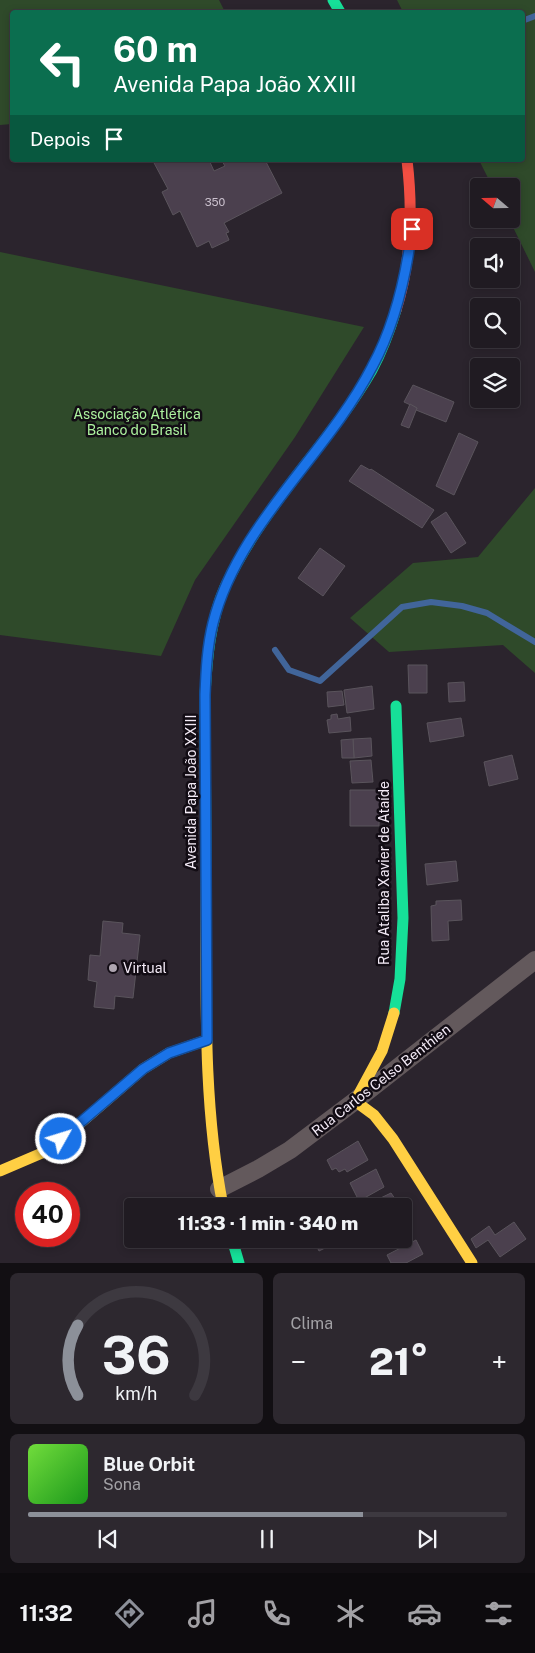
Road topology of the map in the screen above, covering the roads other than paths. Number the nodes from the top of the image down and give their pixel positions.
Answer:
1 (407, 162) edge
2 (396, 706) dead end
3 (535, 960) edge
4 (207, 1040) junction
5 (355, 1101) junction
6 (0, 1171) edge
7 (219, 1189) junction
8 (221, 1198) edge
9 (235, 1248) edge
10 (239, 1263) edge
11 (472, 1263) edge

1 - 4 main road, Avenida Papa João XXIII
2 - 5 main road, Rua Ataliba Xavier de Ataíde
3 - 5 street, Rua Carlos Celso Benthien
4 - 6 main road
4 - 7 main road, Avenida Papa João XXIII
5 - 7 street, Rua Carlos Celso Benthien
5 - 11 main road
7 - 8 main road, Avenida Papa João XXIII
9 - 10 main road

